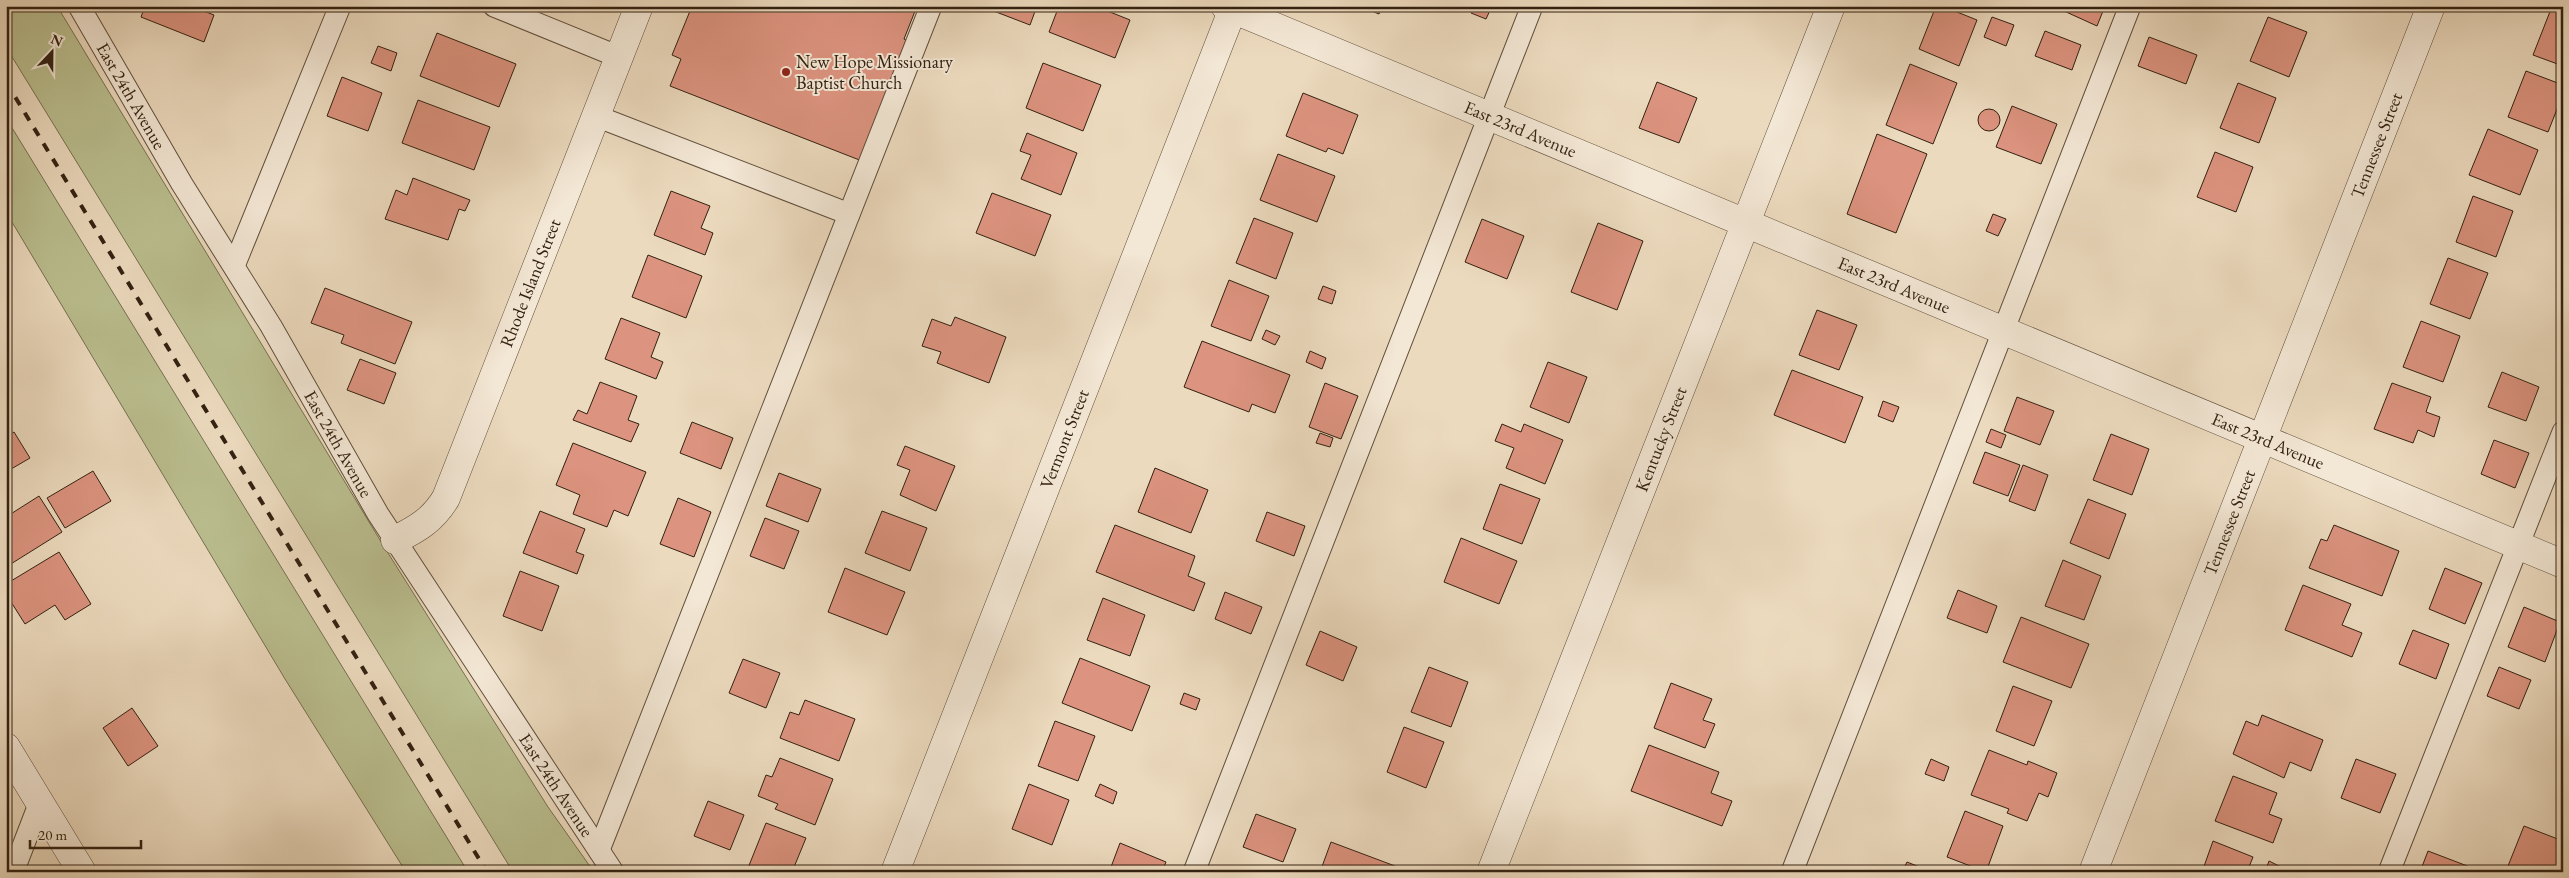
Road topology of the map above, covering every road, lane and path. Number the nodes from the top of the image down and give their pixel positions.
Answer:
1 (79, 6) edge
2 (340, 6) edge
3 (494, 6) edge
4 (639, 6) edge
5 (932, 6) edge
6 (1532, 6) edge
7 (1831, 6) edge
8 (2130, 6) edge
9 (2430, 6) edge
10 (1231, 7) edge
11 (619, 57) junction
12 (596, 116) junction
13 (1488, 118) junction
14 (849, 214) junction
15 (1745, 224) junction
16 (234, 266) junction
17 (2005, 331) junction
18 (2563, 432) edge
19 (2262, 438) junction
20 (395, 540) junction
21 (2518, 545) junction
22 (2563, 564) edge
23 (6, 746) edge
24 (40, 802) junction
25 (599, 850) junction
26 (13, 872) edge
27 (82, 872) edge
28 (613, 872) edge
29 (895, 872) edge
30 (1194, 872) edge
31 (1491, 872) edge
32 (1792, 872) edge
33 (2093, 872) edge
34 (2389, 872) edge

1 - 16 lane, East 24th Avenue
2 - 16 lane
3 - 11 lane
4 - 11 street, Rhode Island Street
5 - 14 lane
6 - 13 lane
7 - 15 street, Kentucky Street
8 - 17 lane
9 - 19 street, Tennessee Street
10 - 13 street, East 23rd Avenue
10 - 29 street, Vermont Street
11 - 12 street, Rhode Island Street
12 - 14 lane
12 - 20 street, Rhode Island Street
13 - 15 street, East 23rd Avenue
13 - 30 lane
14 - 25 lane
15 - 17 street, East 23rd Avenue
15 - 31 street, Kentucky Street
16 - 20 lane, East 24th Avenue
17 - 19 street, East 23rd Avenue
17 - 32 lane
18 - 21 lane
19 - 21 street, East 23rd Avenue
19 - 33 street, Tennessee Street
20 - 25 lane, East 24th Avenue
21 - 22 street, East 23rd Avenue
21 - 34 lane
23 - 24 street
24 - 26 lane
24 - 27 street
25 - 28 lane, East 24th Avenue

